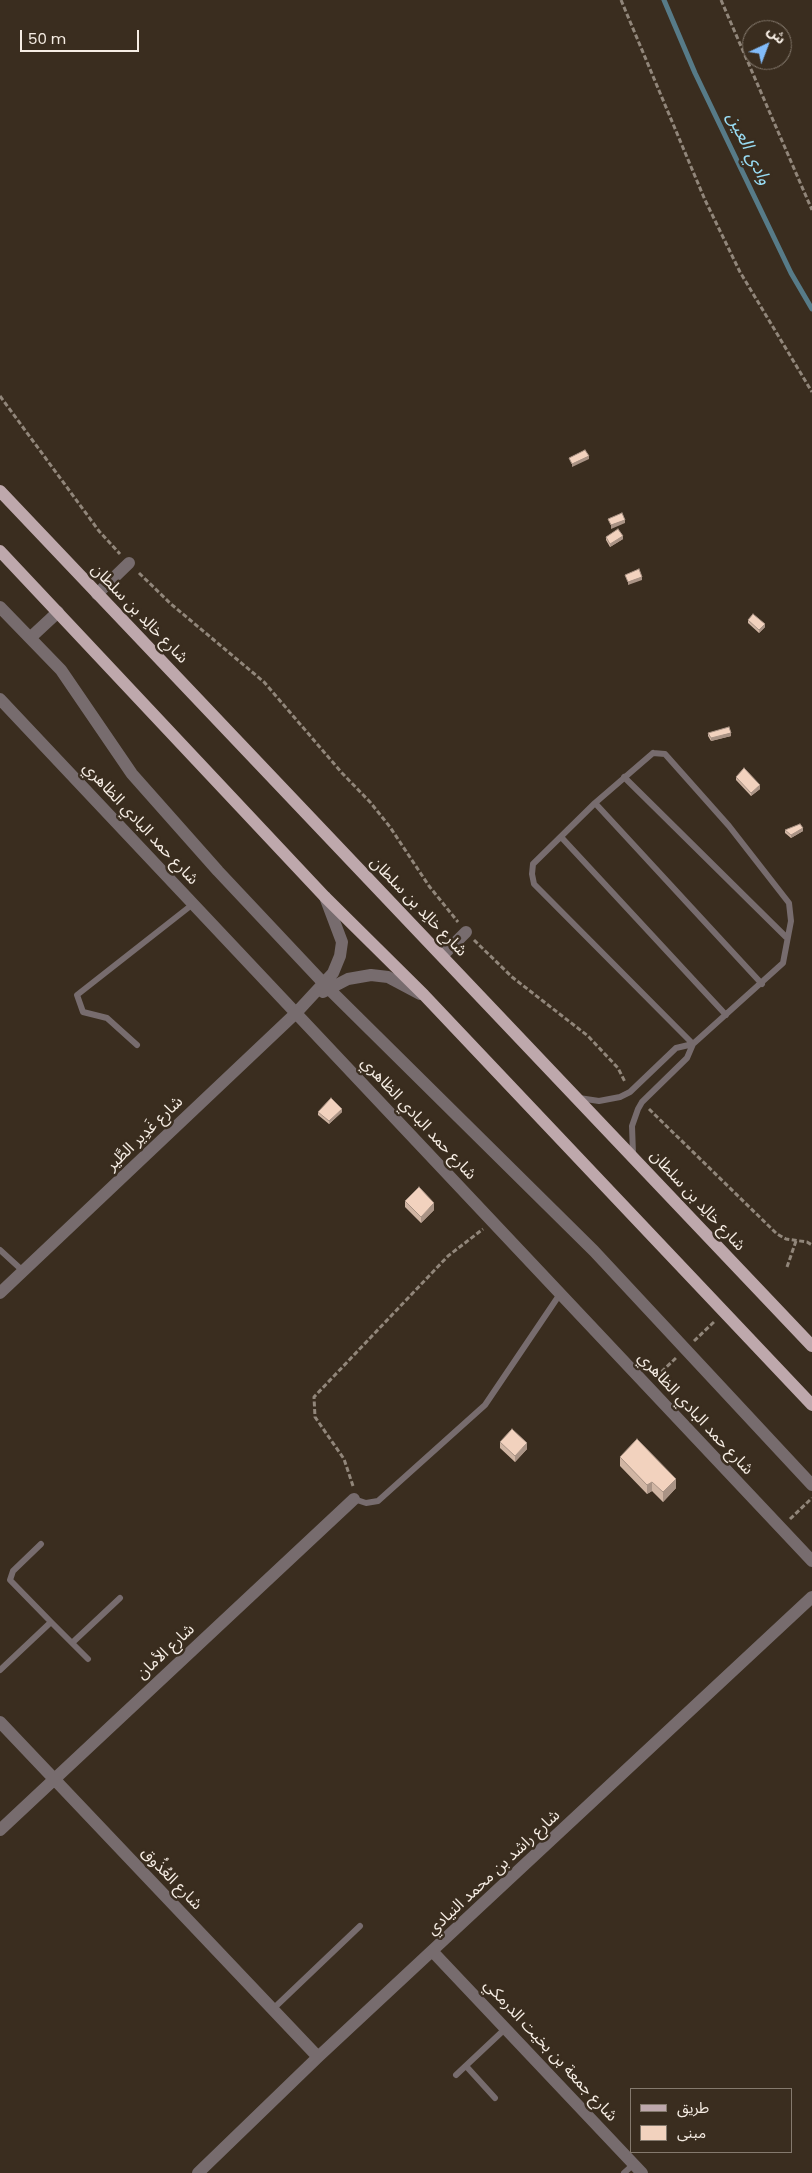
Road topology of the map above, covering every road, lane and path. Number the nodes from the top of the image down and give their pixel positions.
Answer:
1 (621, 0) edge
2 (721, 0) edge
3 (812, 210) edge
4 (812, 392) edge
5 (0, 396) edge
6 (0, 491) edge
7 (0, 551) edge
8 (129, 563) junction
9 (97, 594) junction
10 (0, 607) edge
11 (58, 612) junction
12 (30, 638) junction
13 (0, 699) edge
14 (624, 777) junction
15 (595, 803) junction
16 (562, 838) junction
17 (325, 896) junction
18 (193, 904) junction
19 (466, 932) junction
20 (787, 938) junction
21 (442, 956) junction
22 (762, 984) junction
23 (327, 986) junction
24 (424, 995) junction
25 (296, 1013) junction
26 (726, 1015) junction
27 (693, 1044) junction
28 (137, 1045) dead end
29 (630, 1092) junction
30 (576, 1097) junction
31 (642, 1102) junction
32 (634, 1158) junction
33 (492, 1222) junction
34 (796, 1241) junction
35 (812, 1245) edge
36 (0, 1250) edge
37 (786, 1267) dead end
38 (23, 1272) junction
39 (0, 1293) edge
40 (560, 1294) junction
41 (812, 1346) edge
42 (812, 1405) edge
43 (812, 1485) edge
44 (812, 1498) edge
45 (354, 1499) junction
46 (781, 1528) junction
47 (42, 1544) dead end
48 (812, 1561) edge
49 (812, 1597) edge
50 (120, 1598) dead end
51 (51, 1622) junction
52 (72, 1643) junction
53 (88, 1659) dead end
54 (0, 1670) edge
55 (0, 1722) edge
56 (54, 1779) junction
57 (0, 1830) edge
58 (360, 1926) dead end
59 (433, 1952) junction
60 (273, 2009) junction
61 (506, 2028) junction
62 (318, 2057) junction
63 (466, 2066) junction
64 (456, 2075) dead end
65 (495, 2098) dead end
66 (638, 2168) edge
67 (198, 2173) edge
68 (624, 2173) edge

1 - 4 path
2 - 3 path
5 - 8 path
6 - 9 main road, شارع خالِد بن سلطان
7 - 11 main road
8 - 9 street
8 - 19 path
9 - 21 main road, شارع خالِد بن سلطان
10 - 12 street
11 - 12 street
11 - 17 main road
12 - 23 street
13 - 18 street, شارع حمد البادي الظاهري
14 - 15 lane
14 - 20 lane
14 - 20 lane
15 - 16 lane
15 - 22 lane
16 - 26 lane
16 - 27 lane
17 - 23 street, شارع غَدِير الطَّير
17 - 24 main road
18 - 25 street, شارع حمد البادي الظاهري
18 - 28 lane
19 - 21 street
19 - 29 path
20 - 22 lane
21 - 30 main road, شارع خالِد بن سلطان
22 - 26 lane
23 - 24 street, شارع غَدِير الطَّير
23 - 25 street, شارع غَدِير الطَّير
23 - 43 street
24 - 42 main road
25 - 33 street, شارع حمد البادي الظاهري
25 - 38 street, شارع غَدِير الطَّير
26 - 27 lane
27 - 29 lane
27 - 31 lane
29 - 30 lane
30 - 32 main road, شارع خالِد بن سلطان
31 - 32 lane
31 - 34 path
32 - 41 main road, شارع خالِد بن سلطان
33 - 40 street, شارع حمد البادي الظاهري
33 - 45 path
34 - 35 path
34 - 37 path
36 - 38 lane
38 - 39 street, شارع غَدِير الطَّير
40 - 45 lane
40 - 46 street, شارع حمد البادي الظاهري
44 - 46 path
45 - 56 street, شارع الأمان
46 - 48 street, شارع حمد البادي الظاهري
47 - 51 lane
49 - 59 street, شارع راشد بن محمد النيادي
50 - 52 lane
51 - 52 lane
51 - 54 lane
52 - 53 lane
55 - 56 street, شارع العُذُوق
56 - 57 street, شارع الأمان
56 - 60 street, شارع العُذُوق
58 - 60 lane
59 - 61 street, شارع جمعة بن بخيت الدرمكي
59 - 62 street, شارع راشد بن محمد النيادي
60 - 62 street, شارع العُذُوق
61 - 63 lane
61 - 66 street, شارع جمعة بن بخيت الدرمكي
62 - 67 street, شارع راشد بن محمد النيادي
63 - 64 lane
63 - 65 lane
66 - 68 lane

